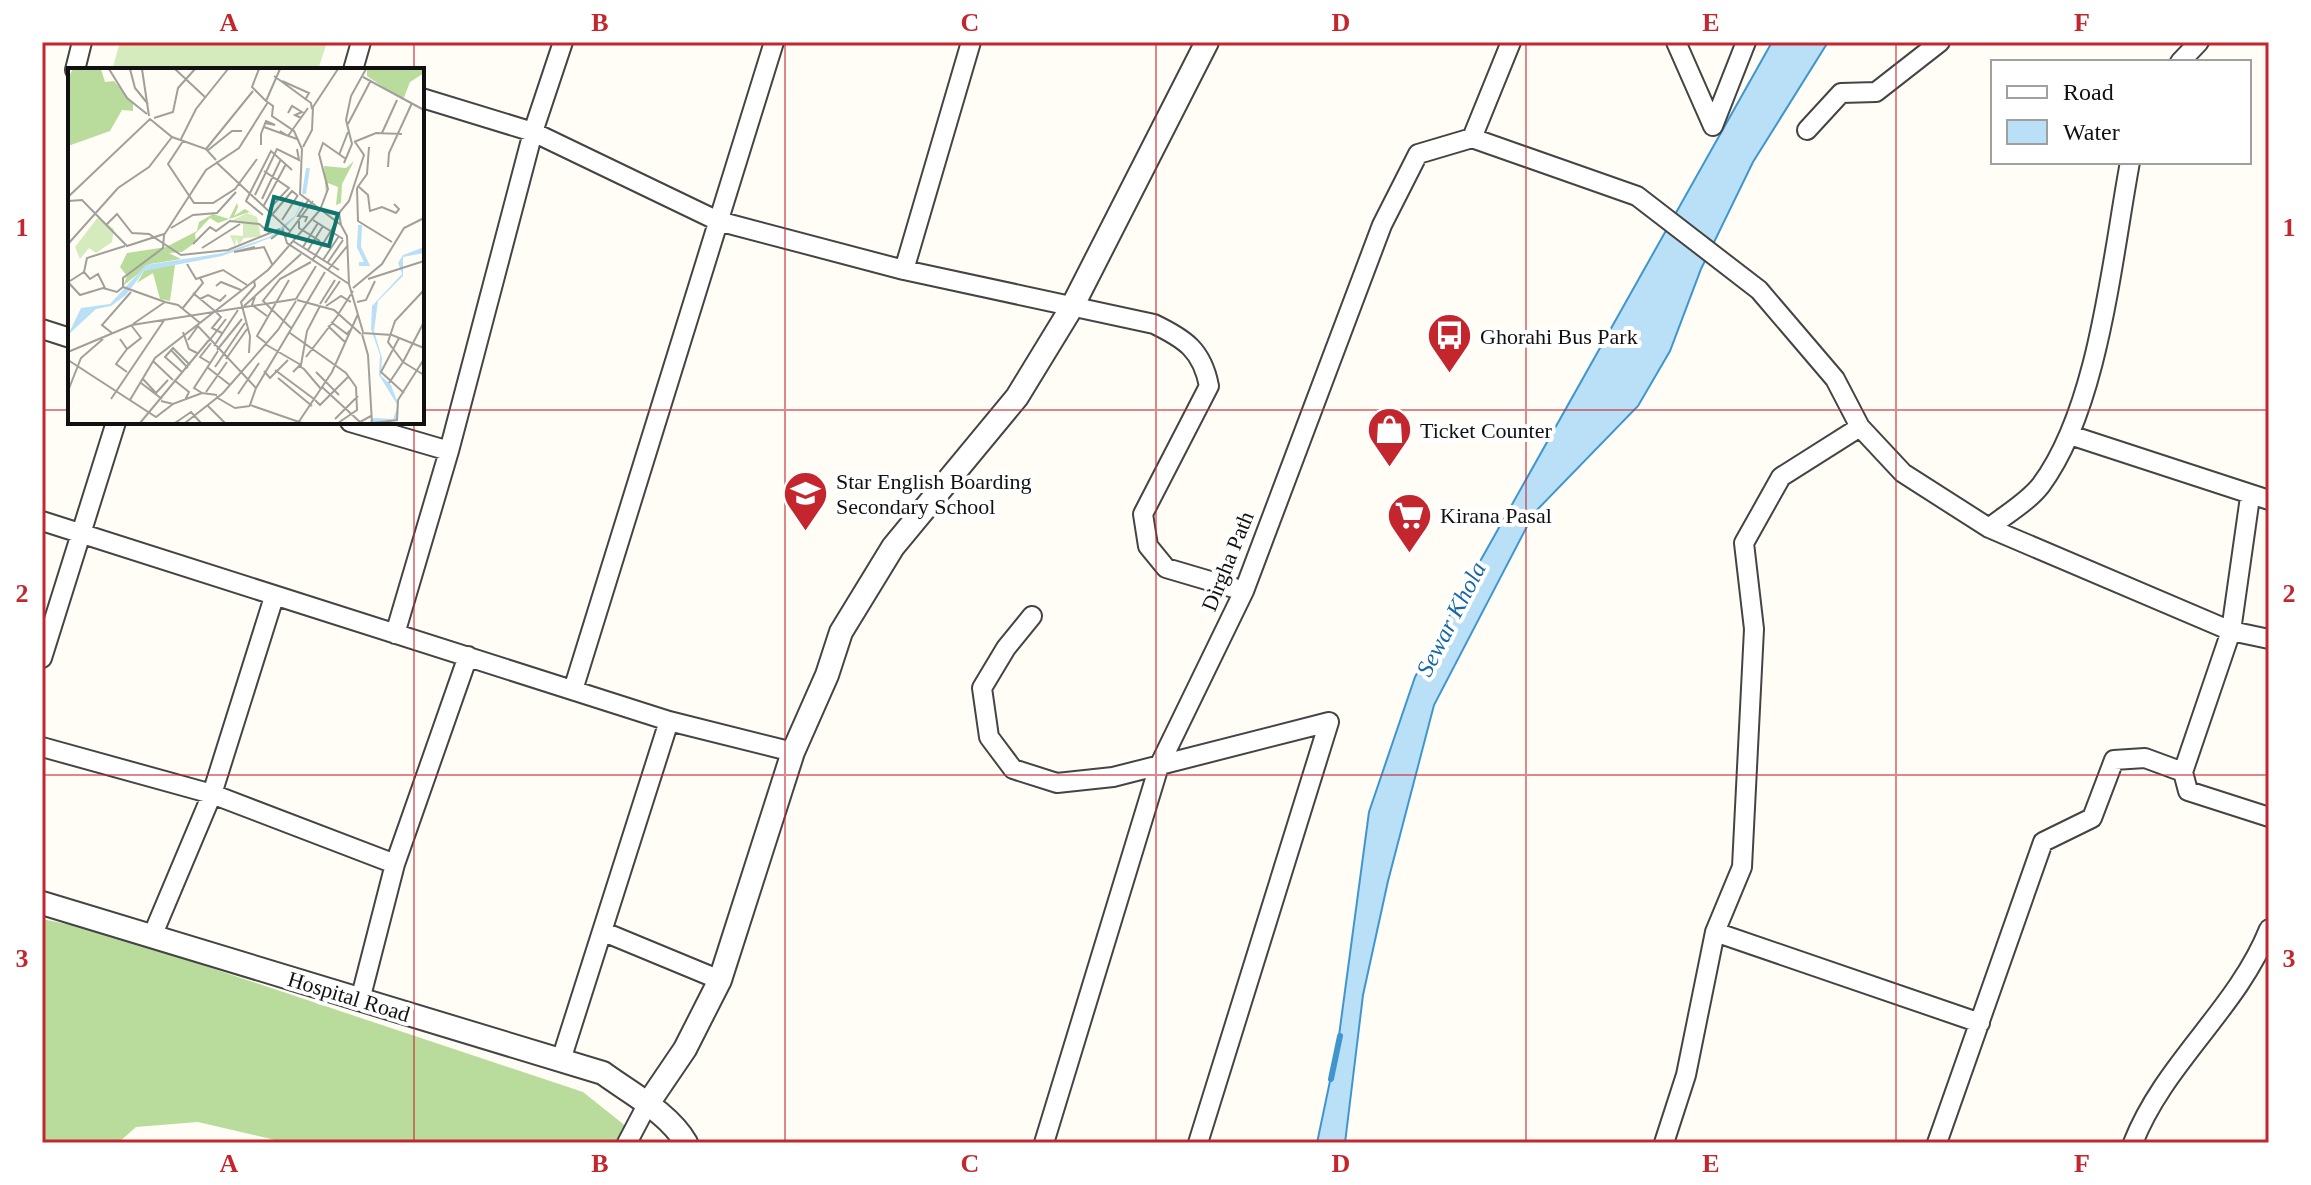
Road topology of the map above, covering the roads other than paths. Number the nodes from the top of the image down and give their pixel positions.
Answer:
1 (82, 42) edge
2 (361, 42) edge
3 (563, 42) edge
4 (774, 42) edge
5 (971, 42) edge
6 (1207, 42) edge
7 (1511, 42) edge
8 (1676, 42) edge
9 (1746, 42) edge
10 (1940, 42) edge
11 (2199, 42) edge
12 (2182, 60) edge
13 (76, 68) edge
14 (354, 68) edge
15 (424, 99) edge
16 (1807, 130) dead end
17 (533, 132) junction
18 (1472, 138) junction
19 (2130, 164) edge
20 (718, 221) junction
21 (904, 270) junction
22 (1072, 307) junction
23 (42, 329) edge
24 (68, 337) edge
25 (115, 424) edge
26 (357, 424) edge
27 (1860, 427) junction
28 (2070, 435) junction
29 (449, 451) junction
30 (2250, 497) junction
31 (2269, 500) edge
32 (42, 521) edge
33 (1989, 528) junction
34 (81, 534) junction
35 (1244, 591) junction
36 (274, 597) junction
37 (1032, 616) dead end
38 (2231, 631) junction
39 (395, 634) junction
40 (2269, 639) edge
41 (468, 656) junction
42 (42, 658) edge
43 (573, 690) junction
44 (669, 721) junction
45 (42, 747) edge
46 (793, 752) junction
47 (1159, 766) junction
48 (2183, 772) junction
49 (212, 794) junction
50 (2269, 817) edge
51 (395, 864) junction
52 (42, 903) edge
53 (604, 932) junction
54 (1715, 932) junction
55 (153, 934) junction
56 (2268, 937) edge
57 (720, 980) junction
58 (360, 1000) junction
59 (1980, 1023) junction
60 (561, 1060) junction
61 (647, 1105) junction
62 (627, 1143) edge
63 (686, 1143) edge
64 (1044, 1143) edge
65 (1198, 1143) edge
66 (1664, 1143) edge
67 (1937, 1143) edge
68 (2133, 1143) edge

1 - 13 street
2 - 14 street
3 - 17 street
4 - 20 street
5 - 21 street
6 - 22 street
7 - 18 street
8 - 9 street
10 - 16 street
11 - 12 street
15 - 17 street
17 - 20 street
17 - 29 street
18 - 27 street
18 - 35 street, Dirgha Path
19 - 28 street
20 - 21 street
20 - 43 street
21 - 22 street
22 - 35 street
22 - 46 street
23 - 24 street
25 - 34 street
26 - 29 street
27 - 33 street
27 - 54 street
28 - 30 street
28 - 33 street
29 - 39 street
30 - 31 street
30 - 38 street
32 - 34 street
33 - 38 street
34 - 36 street
34 - 42 street
35 - 47 street, Dirgha Path
36 - 39 street
36 - 49 street
37 - 47 street
38 - 40 street
38 - 48 street
39 - 41 street
41 - 43 street
41 - 51 street
43 - 44 street
44 - 46 street
44 - 53 street
45 - 49 street
46 - 57 street
47 - 64 street, Dirgha Path
47 - 65 street
48 - 50 street
48 - 59 street
49 - 51 street
49 - 55 street
51 - 58 street
52 - 55 street, Hospital Road
53 - 57 street
53 - 60 street
54 - 59 street
54 - 66 street
55 - 58 street, Hospital Road
56 - 68 street
57 - 61 street
58 - 60 street, Hospital Road
59 - 67 street
60 - 61 street, Hospital Road
61 - 62 street
61 - 63 street, Hospital Road

